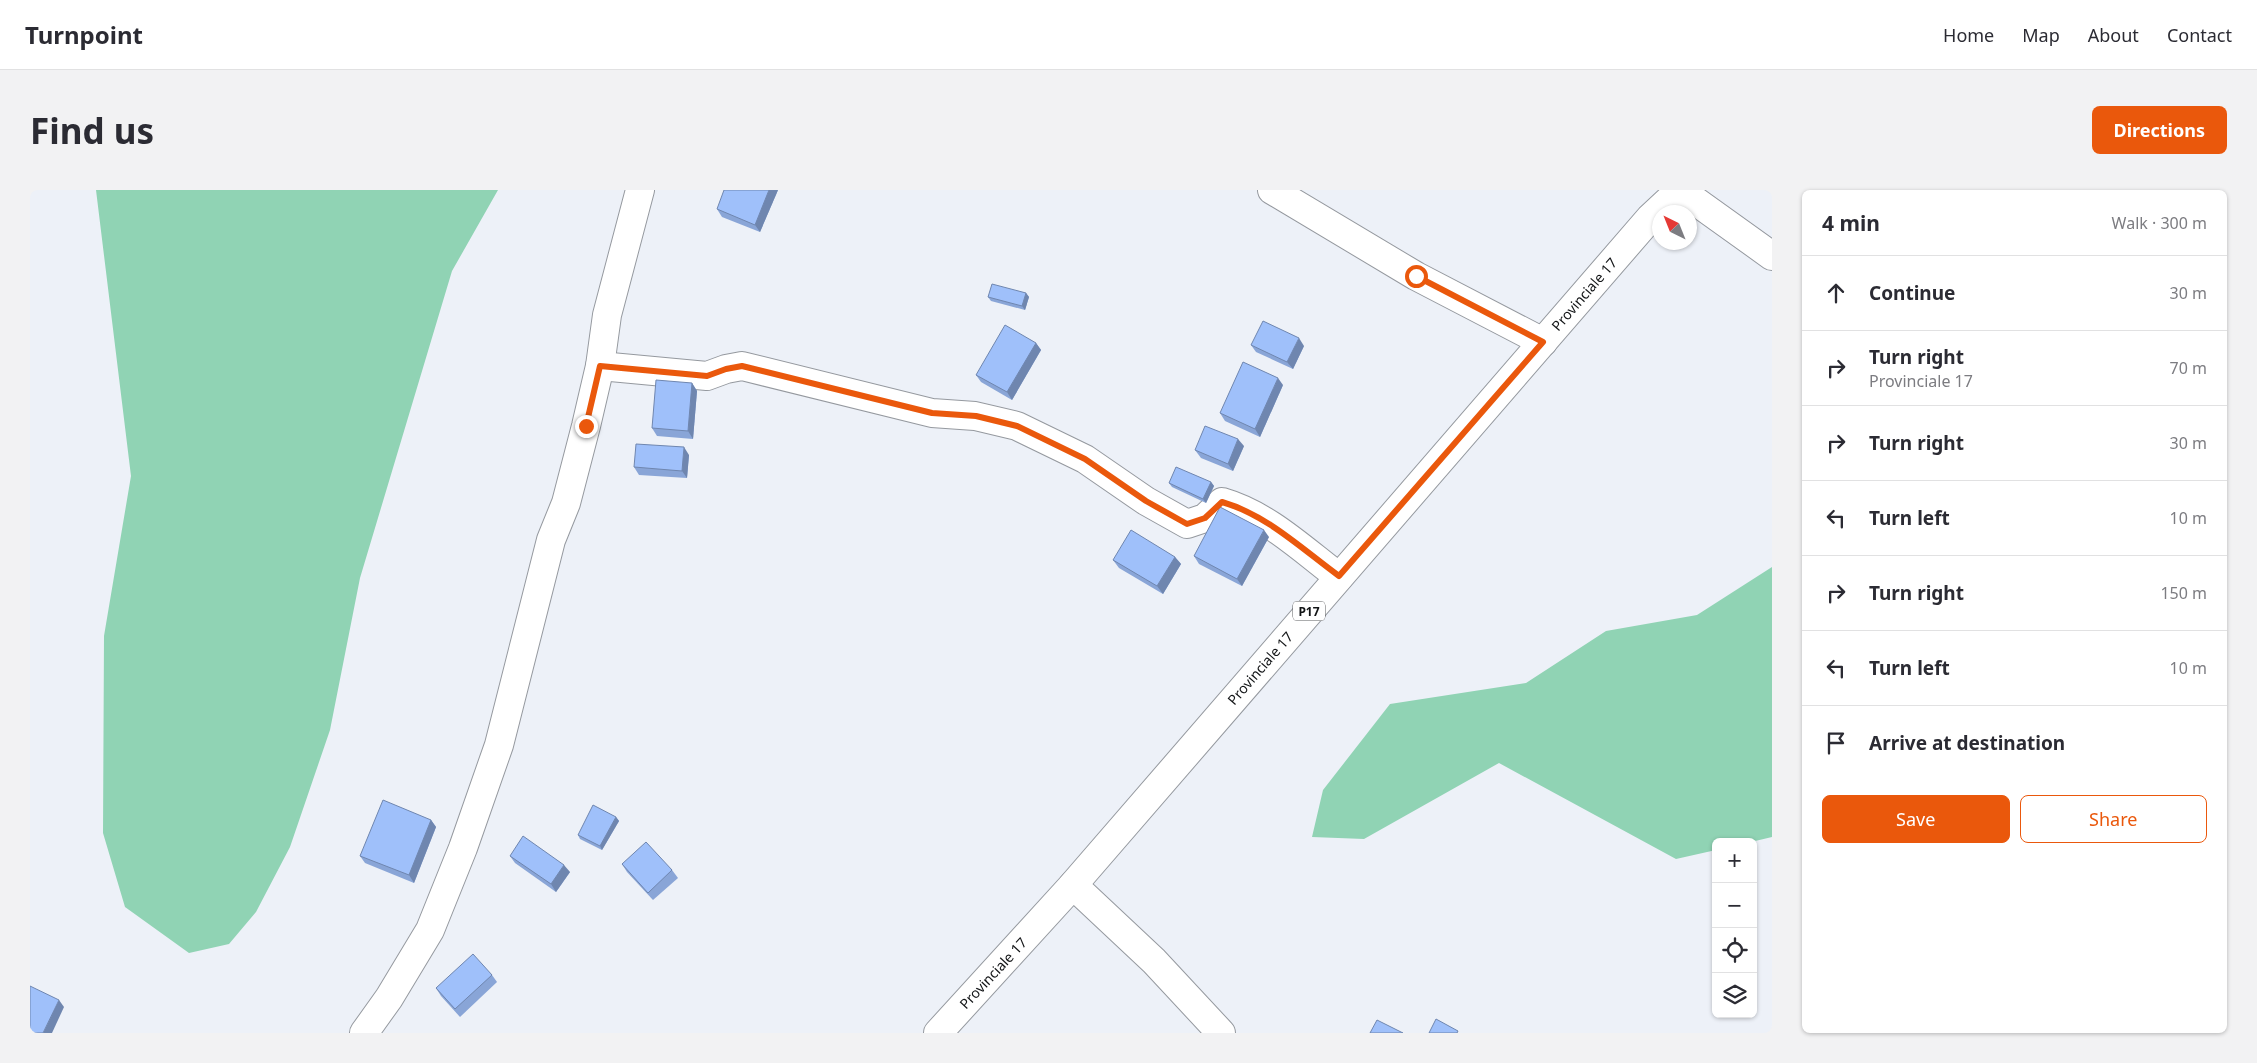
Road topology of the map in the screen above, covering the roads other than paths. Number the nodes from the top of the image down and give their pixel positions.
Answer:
1 (640, 190) edge
2 (1272, 190) edge
3 (1680, 190) edge
4 (1772, 256) edge
5 (1543, 342) junction
6 (600, 366) junction
7 (1339, 576) junction
8 (1073, 885) junction
9 (364, 1033) edge
10 (938, 1033) edge
11 (1221, 1033) edge

1 - 6 street
2 - 5 street
3 - 4 street
3 - 5 street, Provinciale 17 / P17
5 - 7 street, Provinciale 17 / P17
6 - 7 street
6 - 9 street
7 - 8 street, Provinciale 17 / P17
8 - 10 street, Provinciale 17 / P17
8 - 11 street

